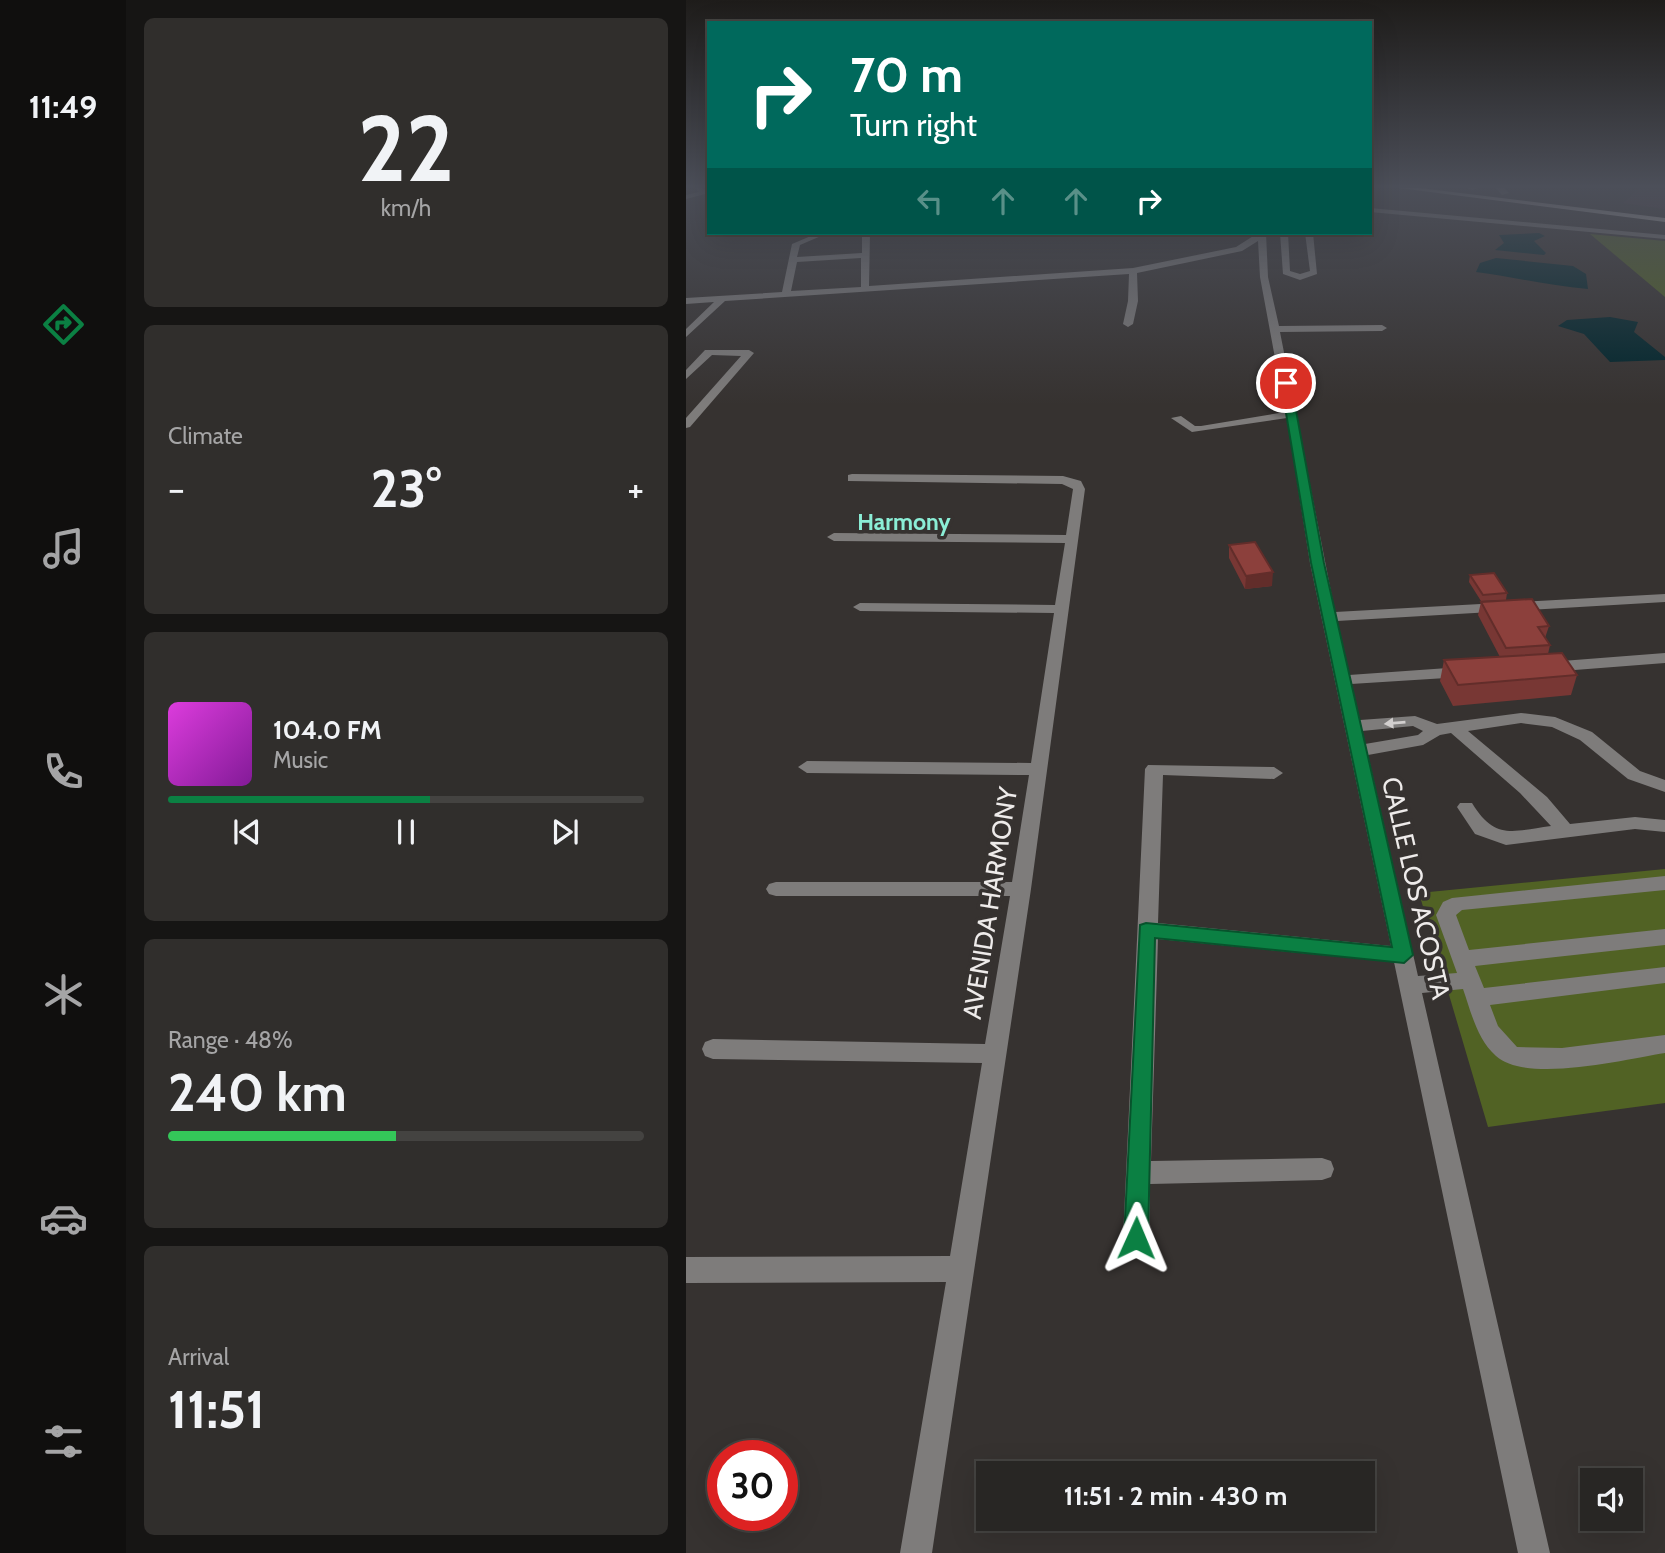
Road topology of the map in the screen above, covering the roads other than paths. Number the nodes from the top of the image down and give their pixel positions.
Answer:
1 (793, 260) edge
2 (867, 260) edge
3 (1184, 260) edge
4 (1263, 260) edge
5 (1285, 260) edge
6 (1313, 260) edge
7 (1133, 271) junction
8 (865, 288) junction
9 (786, 294) junction
10 (723, 299) junction
11 (686, 301) edge
12 (1128, 324) dead end
13 (1382, 328) dead end
14 (1275, 329) junction
15 (686, 334) edge
16 (686, 376) edge
17 (1292, 414) junction
18 (1177, 418) dead end
19 (686, 425) edge
20 (852, 478) dead end
21 (834, 537) dead end
22 (1071, 540) junction
23 (1665, 598) edge
24 (860, 607) dead end
25 (1061, 610) junction
26 (1329, 617) junction
27 (1665, 658) edge
28 (1537, 667) edge
29 (1482, 671) edge
30 (1343, 680) junction
31 (1353, 726) junction
32 (1455, 727) junction
33 (1435, 730) junction
34 (1359, 751) junction
35 (807, 767) dead end
36 (1038, 769) junction
37 (1274, 773) dead end
38 (1665, 786) edge
39 (1466, 807) dead end
40 (1665, 825) edge
41 (1565, 831) junction
42 (1665, 883) edge
43 (776, 889) dead end
44 (1021, 889) junction
45 (1146, 930) junction
46 (1665, 937) edge
47 (1404, 955) junction
48 (1462, 959) junction
49 (1665, 975) edge
50 (1411, 985) junction
51 (1473, 989) junction
52 (1665, 1044) edge
53 (713, 1049) dead end
54 (993, 1054) junction
55 (1322, 1170) dead end
56 (1138, 1172) junction
57 (1136, 1238) dead end
58 (960, 1269) junction
59 (686, 1270) edge
60 (916, 1553) edge
61 (1534, 1553) edge

1 - 9 street
2 - 8 street
3 - 7 street
4 - 14 street, CALLE LOS ACOSTA
5 - 6 street
7 - 8 street
7 - 12 street
8 - 9 street
9 - 10 street
10 - 11 street
10 - 15 street
13 - 14 street
14 - 17 street, CALLE LOS ACOSTA
16 - 19 street
17 - 18 street
17 - 26 street, CALLE LOS ACOSTA
20 - 22 street, AVENIDA HARMONY
21 - 22 street
22 - 25 street, AVENIDA HARMONY
23 - 26 street
24 - 25 street
25 - 36 street, AVENIDA HARMONY
26 - 30 street, CALLE LOS ACOSTA
27 - 28 street
29 - 30 street
30 - 31 street, CALLE LOS ACOSTA
33 -> 31 street
31 - 34 street, CALLE LOS ACOSTA
32 - 33 street
32 - 38 street
32 - 41 street
33 - 34 street
34 - 47 street, CALLE LOS ACOSTA
35 - 36 street
36 - 44 street, AVENIDA HARMONY
37 - 45 street
39 - 41 street
40 - 41 street
42 - 48 street
43 - 44 street
44 - 54 street, AVENIDA HARMONY
45 - 47 street
45 - 56 street
46 - 48 street
47 - 50 street, CALLE LOS ACOSTA
48 - 51 street
49 - 51 street
50 - 51 street
50 - 61 street, CALLE LOS ACOSTA
51 - 52 street
53 - 54 street
54 - 58 street, AVENIDA HARMONY
55 - 56 street
56 - 57 street
58 - 59 street
58 - 60 street, AVENIDA HARMONY

